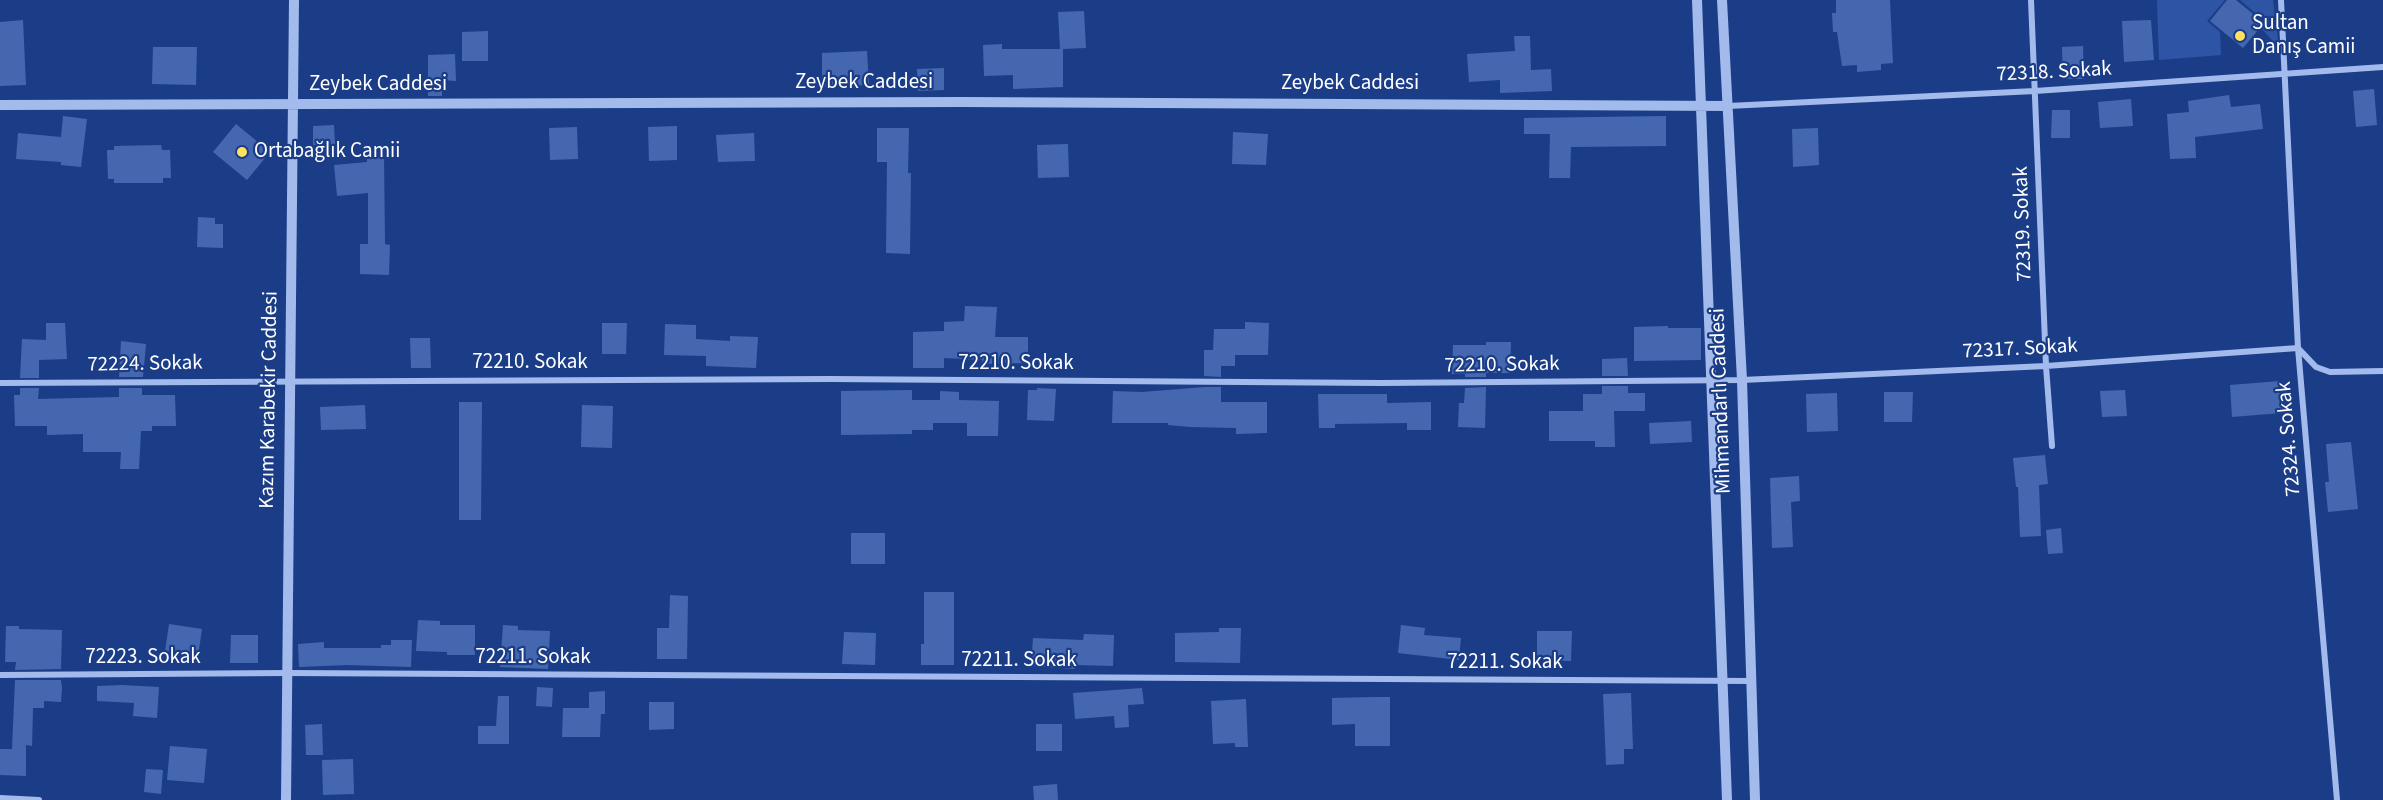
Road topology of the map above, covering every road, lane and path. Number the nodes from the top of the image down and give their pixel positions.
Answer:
1 (294, 0) edge
2 (1697, 0) edge
3 (1722, 0) edge
4 (2031, 0) edge
5 (2281, 0) edge
6 (2383, 67) edge
7 (2284, 74) junction
8 (2035, 91) junction
9 (291, 104) junction
10 (0, 105) edge
11 (1702, 105) junction
12 (1728, 106) junction
13 (2298, 348) junction
14 (2046, 366) junction
15 (2383, 371) edge
16 (290, 380) junction
17 (1713, 380) junction
18 (1742, 380) junction
19 (0, 383) edge
20 (2052, 446) dead end
21 (286, 673) junction
22 (0, 675) edge
23 (1724, 681) junction
24 (1751, 681) junction
25 (0, 798) edge
26 (39, 800) edge
27 (286, 800) edge
28 (1727, 800) edge
29 (1755, 800) edge
30 (2337, 800) edge

1 - 9 street, Kazım Karabekir Caddesi
2 - 11 street, Mihmandarlı Caddesi
3 - 12 street, Mihmandarlı Caddesi
4 - 8 street, 72319. Sokak
5 - 7 street, 72324. Sokak
6 - 7 street, 72318. Sokak
7 - 8 street, 72318. Sokak
7 - 13 street, 72324. Sokak
8 - 12 street, 72318. Sokak
8 - 14 street, 72319. Sokak
9 - 10 street, Zeybek Caddesi
9 - 11 street, Zeybek Caddesi
9 - 16 street, Kazım Karabekir Caddesi
11 - 12 street, Zeybek Caddesi
11 - 17 street, Mihmandarlı Caddesi
12 - 18 street, Mihmandarlı Caddesi
13 - 14 street, 72317. Sokak
13 - 15 street
13 - 30 street, 72324. Sokak
14 - 18 street, 72317. Sokak
14 - 20 street, 72319. Sokak
16 - 17 street, 72210. Sokak
16 - 19 street, 72224. Sokak
16 - 21 street, Kazım Karabekir Caddesi
17 - 18 street, 72210. Sokak
17 - 23 street, Mihmandarlı Caddesi
18 - 24 street, Mihmandarlı Caddesi
21 - 22 street, 72223. Sokak
21 - 23 street, 72211. Sokak
21 - 27 street, Kazım Karabekir Caddesi
23 - 24 street, 72211. Sokak
23 - 28 street, Mihmandarlı Caddesi
24 - 29 street, Mihmandarlı Caddesi
25 - 26 street

